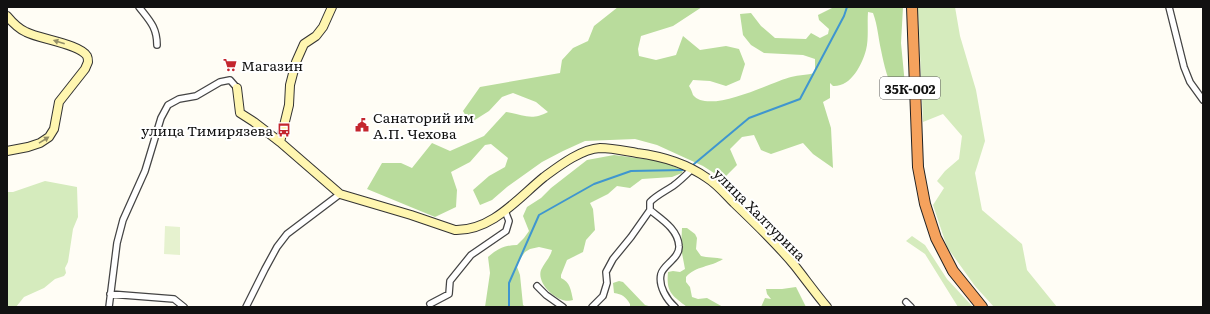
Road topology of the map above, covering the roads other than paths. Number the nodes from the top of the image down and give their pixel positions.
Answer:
1 (139, 7) edge
2 (332, 7) edge
3 (908, 7) edge
4 (912, 7) edge
5 (1169, 7) edge
6 (8, 19) edge
7 (158, 45) dead end
8 (237, 88) joint
9 (1203, 100) edge
10 (280, 142) junction
11 (7, 151) edge
12 (692, 169) junction
13 (340, 194) junction
14 (650, 210) junction
15 (505, 211) junction
16 (537, 286) dead end
17 (110, 294) junction
18 (906, 302) dead end
19 (430, 304) dead end
20 (109, 307) edge
21 (184, 307) edge
22 (246, 307) edge
23 (563, 307) edge
24 (592, 307) edge
25 (675, 307) edge
26 (827, 307) edge
27 (911, 307) edge
28 (976, 307) edge
29 (982, 307) edge

1 - 7 street
2 - 10 street
3 - 28 highway, 35К-002
4 - 29 highway, 35К-002
5 - 9 street
11 -> 6 street
8 - 10 street, улица Халтурина
8 - 17 street
10 - 13 street, улица Халтурина
12 - 14 street
12 - 15 street, улица Халтурина
12 - 26 street, улица Халтурина
13 - 15 street, улица Халтурина
13 - 22 street
14 - 24 street
14 - 25 street
15 - 19 street
16 - 23 street
17 - 20 street
17 - 21 street
18 - 27 street

